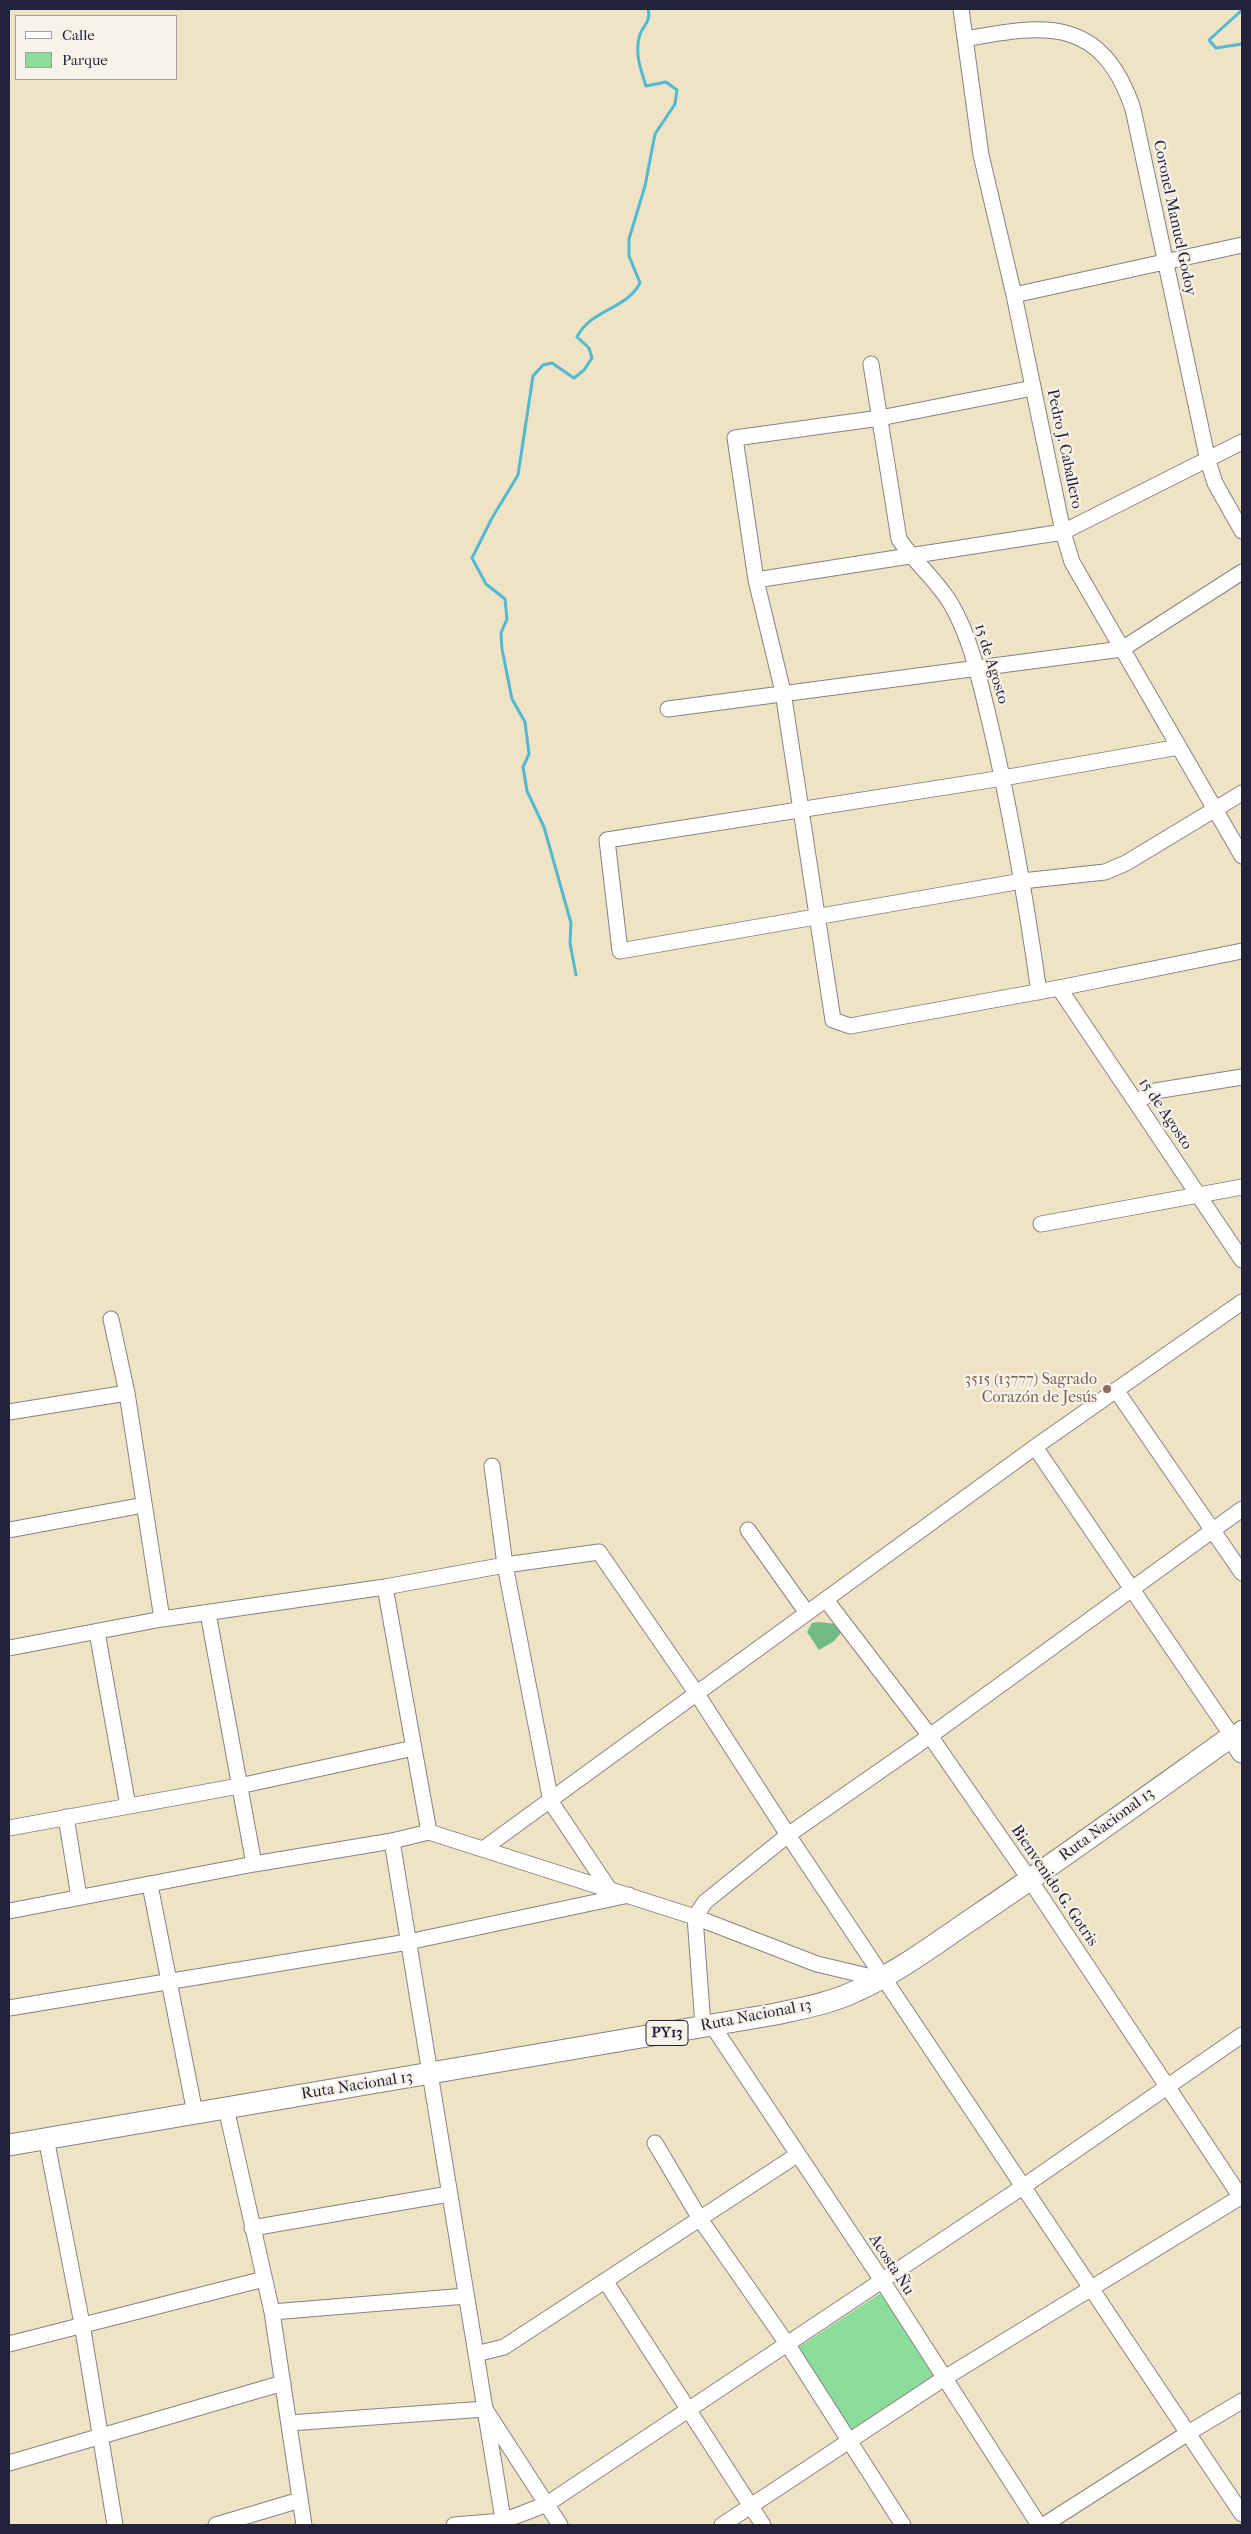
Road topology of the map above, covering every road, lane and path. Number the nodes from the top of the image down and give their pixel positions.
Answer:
1 (961, 9) edge
2 (966, 39) junction
3 (1242, 245) edge
4 (1164, 260) junction
5 (1014, 295) junction
6 (871, 364) dead end
7 (1033, 388) junction
8 (880, 418) junction
9 (1242, 442) edge
10 (1208, 461) junction
11 (1242, 531) edge
12 (1063, 532) junction
13 (911, 557) junction
14 (1242, 572) edge
15 (756, 580) junction
16 (1122, 649) junction
17 (977, 670) junction
18 (783, 692) junction
19 (668, 709) dead end
20 (1179, 747) junction
21 (1003, 778) junction
22 (1242, 793) edge
23 (801, 810) junction
24 (1215, 810) junction
25 (1242, 856) edge
26 (1022, 881) junction
27 (817, 916) junction
28 (1242, 950) edge
29 (1059, 988) junction
30 (1039, 992) junction
31 (1242, 1076) edge
32 (1136, 1102) junction
33 (1242, 1187) edge
34 (1199, 1195) junction
35 (1041, 1224) dead end
36 (1242, 1260) edge
37 (1242, 1302) edge
38 (112, 1319) dead end
39 (1116, 1390) junction
40 (126, 1393) junction
41 (9, 1412) edge
42 (1035, 1447) junction
43 (492, 1466) dead end
44 (144, 1504) junction
45 (1242, 1509) edge
46 (9, 1530) edge
47 (748, 1530) dead end
48 (1213, 1530) junction
49 (505, 1565) junction
50 (1242, 1573) edge
51 (385, 1587) junction
52 (1131, 1590) junction
53 (826, 1600) junction
54 (208, 1613) junction
55 (807, 1613) junction
56 (162, 1619) junction
57 (97, 1632) junction
58 (9, 1648) edge
59 (697, 1694) junction
60 (930, 1736) junction
61 (1239, 1739) edge
62 (414, 1748) junction
63 (239, 1786) junction
64 (551, 1802) junction
65 (128, 1806) junction
66 (66, 1817) junction
67 (9, 1828) edge
68 (429, 1832) junction
69 (788, 1835) junction
70 (392, 1841) junction
71 (483, 1849) junction
72 (254, 1864) junction
73 (1030, 1880) junction
74 (150, 1885) junction
75 (609, 1888) junction
76 (630, 1895) junction
77 (78, 1897) junction
78 (9, 1911) edge
79 (695, 1917) junction
80 (408, 1942) junction
81 (882, 1978) junction
82 (168, 1981) junction
83 (9, 2008) edge
84 (708, 2026) junction
85 (1242, 2035) edge
86 (430, 2074) junction
87 (1166, 2088) junction
88 (226, 2108) junction
89 (195, 2113) junction
90 (46, 2138) junction
91 (654, 2143) dead end
92 (9, 2145) edge
93 (797, 2155) junction
94 (1024, 2186) junction
95 (449, 2194) junction
96 (1242, 2197) edge
97 (700, 2219) junction
98 (252, 2228) junction
99 (264, 2279) junction
100 (606, 2282) junction
101 (883, 2282) junction
102 (1091, 2288) junction
103 (466, 2296) junction
104 (272, 2312) junction
105 (82, 2324) junction
106 (9, 2344) edge
107 (788, 2345) junction
108 (476, 2354) junction
109 (943, 2379) junction
110 (283, 2383) junction
111 (1242, 2401) edge
112 (485, 2409) junction
113 (688, 2411) junction
114 (289, 2423) junction
115 (1188, 2433) junction
116 (100, 2436) junction
117 (850, 2442) junction
118 (9, 2462) edge
119 (300, 2500) junction
120 (546, 2504) junction
121 (750, 2506) junction
122 (1242, 2514) edge
123 (504, 2523) edge
124 (115, 2525) edge
125 (216, 2525) edge
126 (304, 2525) edge
127 (454, 2525) edge
128 (560, 2525) edge
129 (722, 2525) edge
130 (763, 2525) edge
131 (903, 2525) edge
132 (1039, 2525) edge
133 (1044, 2525) edge

1 - 2 street, Pedro J. Caballero
2 - 4 street, Coronel Manuel Godoy
2 - 5 street, Pedro J. Caballero
3 - 4 street
4 - 5 street
4 - 10 street, Coronel Manuel Godoy
5 - 7 street, Pedro J. Caballero
6 - 8 street, 15 de Agosto
7 - 8 street
7 - 12 street, Pedro J. Caballero
8 - 13 street, 15 de Agosto
8 - 15 street
9 - 10 street
10 - 11 street, Coronel Manuel Godoy
10 - 12 street
12 - 13 street
12 - 16 street, Pedro J. Caballero
13 - 15 street
13 - 17 street, 15 de Agosto
14 - 16 street
15 - 18 street
16 - 17 street
16 - 20 street, Pedro J. Caballero
17 - 18 street
17 - 21 street, 15 de Agosto
18 - 19 street
18 - 23 street
20 - 21 street
20 - 24 street, Pedro J. Caballero
21 - 23 street
21 - 26 street, 15 de Agosto
22 - 24 street
23 - 27 street
23 - 27 street
24 - 25 street, Pedro J. Caballero
24 - 26 street
26 - 27 street
26 - 30 street, 15 de Agosto
27 - 30 street
28 - 29 street
29 - 30 street
29 - 32 street, 15 de Agosto
31 - 32 street
32 - 34 street, 15 de Agosto
33 - 34 street
34 - 35 street
34 - 36 street, 15 de Agosto
37 - 39 street
38 - 40 street
39 - 42 street
39 - 48 street
40 - 41 street
40 - 44 street
42 - 52 street
42 - 53 street
43 - 49 street
44 - 46 street
44 - 56 street
45 - 48 street
47 - 55 street
48 - 50 street
48 - 52 street
49 - 51 street
49 - 59 street
49 - 64 street
51 - 54 street
51 - 62 street
52 - 60 street
52 - 61 street
53 - 55 street
53 - 60 street, Bienvenido G. Gotris
54 - 56 street
54 - 63 street
55 - 59 street
56 - 57 street
57 - 58 street
57 - 65 street
59 - 64 street
59 - 69 street
60 - 69 street
60 - 73 street, Bienvenido G. Gotris
61 - 73 highway, Ruta Nacional 13 / PY13
62 - 63 street
62 - 68 street
63 - 65 street
63 - 72 street
64 - 71 street
64 - 75 street
65 - 66 street
66 - 67 street
66 - 77 street
68 - 70 street
68 - 71 street
69 - 79 street
69 - 81 street
70 - 72 street
70 - 80 street
71 - 75 street
72 - 74 street
73 - 81 highway, Ruta Nacional 13 / PY13
73 - 87 street, Bienvenido G. Gotris
74 - 77 street
74 - 82 street
75 - 76 street
76 - 79 street
76 - 80 street
77 - 78 street
79 - 81 street
79 - 84 street, Acosta Ñu
80 - 82 street
80 - 86 street
81 - 84 highway, Ruta Nacional 13 / PY13
81 - 94 street
82 - 83 street
82 - 89 street
84 - 86 highway, Ruta Nacional 13 / PY13
84 - 93 street, Acosta Ñu
85 - 87 street
86 - 88 highway, Ruta Nacional 13 / PY13
86 - 95 street
87 - 94 street
87 - 96 street, Bienvenido G. Gotris
88 - 89 highway, Ruta Nacional 13 / PY13
88 - 98 street
89 - 90 highway, Ruta Nacional 13 / PY13
90 - 92 highway, Ruta Nacional 13 / PY13
90 - 105 street
91 - 97 street
93 - 97 street
93 - 101 street, Acosta Ñu
94 - 101 street
94 - 102 street
95 - 98 street
95 - 103 street
96 - 102 street
97 - 100 street
97 - 107 street
98 - 99 street
99 - 104 street
99 - 105 street
100 - 108 street
100 - 113 street
101 - 107 street
101 - 109 street, Acosta Ñu
102 - 109 street
102 - 115 street
103 - 104 street
103 - 108 street
104 - 110 street
105 - 106 street
105 - 116 street
107 - 113 street
107 - 117 street
108 - 112 street
109 - 117 street
109 - 132 street, Acosta Ñu
110 - 114 street
110 - 116 street
111 - 115 street
112 - 114 street
112 - 120 street
112 - 123 street
113 - 120 street
113 - 121 street
114 - 119 street
115 - 122 street
115 - 133 street
116 - 118 street
116 - 124 street
117 - 121 street
117 - 131 street
119 - 125 street
119 - 126 street
120 - 123 street
120 - 128 street
121 - 129 street
121 - 130 street
123 - 127 street

